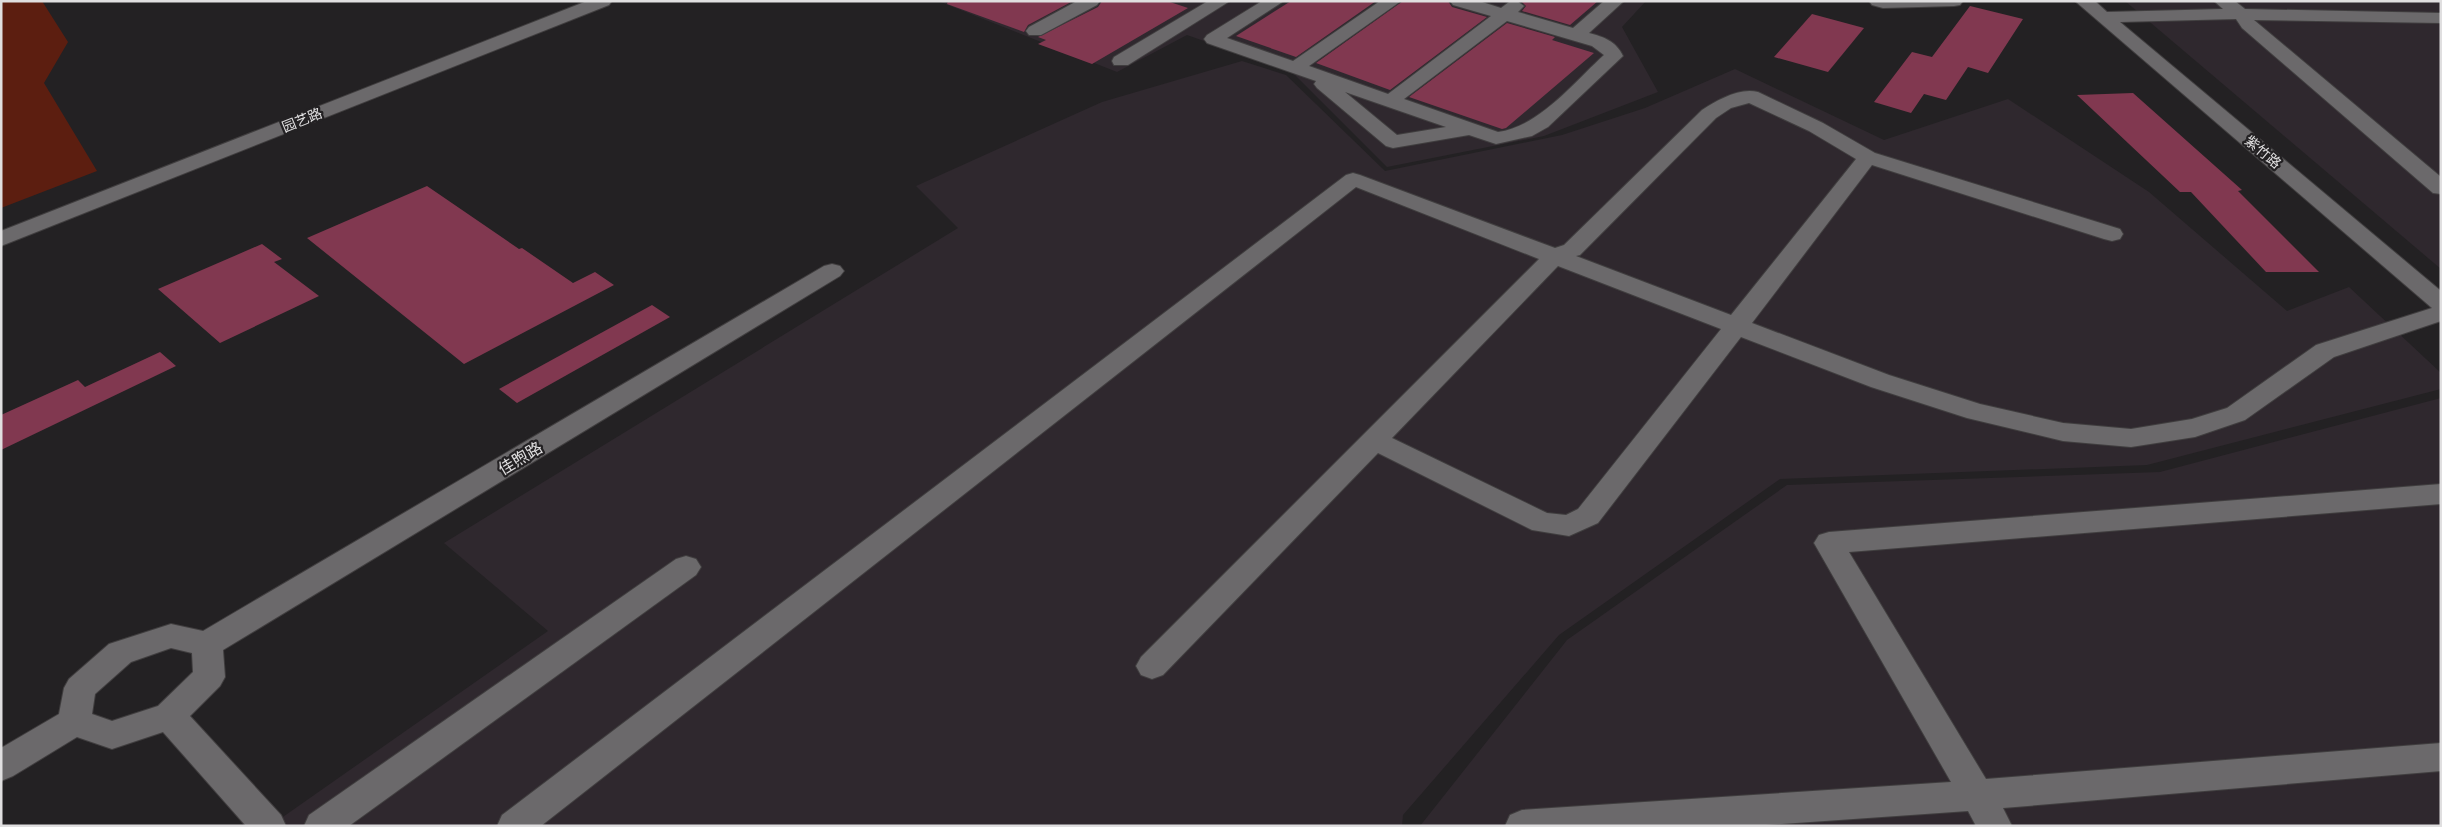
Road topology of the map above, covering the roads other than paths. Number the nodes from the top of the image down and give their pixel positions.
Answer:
1 (576, 1) edge
2 (603, 1) edge
3 (1091, 1) edge
4 (1194, 1) edge
5 (1276, 1) edge
6 (1392, 1) edge
7 (1459, 1) edge
8 (1521, 1) edge
9 (1615, 1) edge
10 (1878, 1) edge
11 (1954, 1) edge
12 (2084, 1) edge
13 (2223, 1) edge
14 (1216, 4) edge
15 (2241, 14) junction
16 (1504, 15) junction
17 (2103, 17) junction
18 (2441, 18) edge
19 (1035, 31) dead end
20 (1576, 36) junction
21 (1121, 61) dead end
22 (1303, 71) junction
23 (1390, 101) junction
24 (1469, 129) junction
25 (1868, 157) junction
26 (2441, 176) edge
27 (2441, 188) edge
28 (1, 226) edge
29 (2112, 234) dead end
30 (1, 240) edge
31 (1555, 256) junction
32 (832, 271) dead end
33 (2441, 303) edge
34 (2441, 313) edge
35 (1738, 326) junction
36 (1374, 440) junction
37 (2441, 494) edge
38 (686, 567) dead end
39 (207, 644) junction
40 (1152, 666) dead end
41 (169, 716) junction
42 (74, 722) junction
43 (2441, 757) edge
44 (1, 766) edge
45 (1977, 795) junction
46 (269, 826) edge
47 (321, 826) edge
48 (514, 826) edge
49 (1522, 826) edge
50 (1995, 826) edge

1 - 28 street, 园艺路
2 - 30 street, 园艺路
3 - 19 street
4 - 14 street
5 - 22 street
6 - 22 street
7 - 16 street
8 - 16 street
9 - 20 street
10 - 11 street
12 - 17 street, 紫竹路
13 - 15 street
14 - 21 street
15 - 17 street
15 - 18 street
15 - 26 street
15 - 27 street
16 - 20 street
16 - 23 street
17 - 33 street, 紫竹路
20 - 24 street
22 - 23 street
22 - 24 street
23 - 24 street
25 - 29 street
25 - 31 street
25 - 35 street
31 - 35 street
31 - 36 street
31 - 48 street
32 - 39 street, 佳煦路
34 - 35 street
35 - 36 street
36 - 40 street
37 - 45 street
38 - 47 street
39 - 41 street
39 - 42 street
41 - 42 street
41 - 46 street
42 - 44 street
43 - 45 street
45 - 49 street
45 - 50 street

